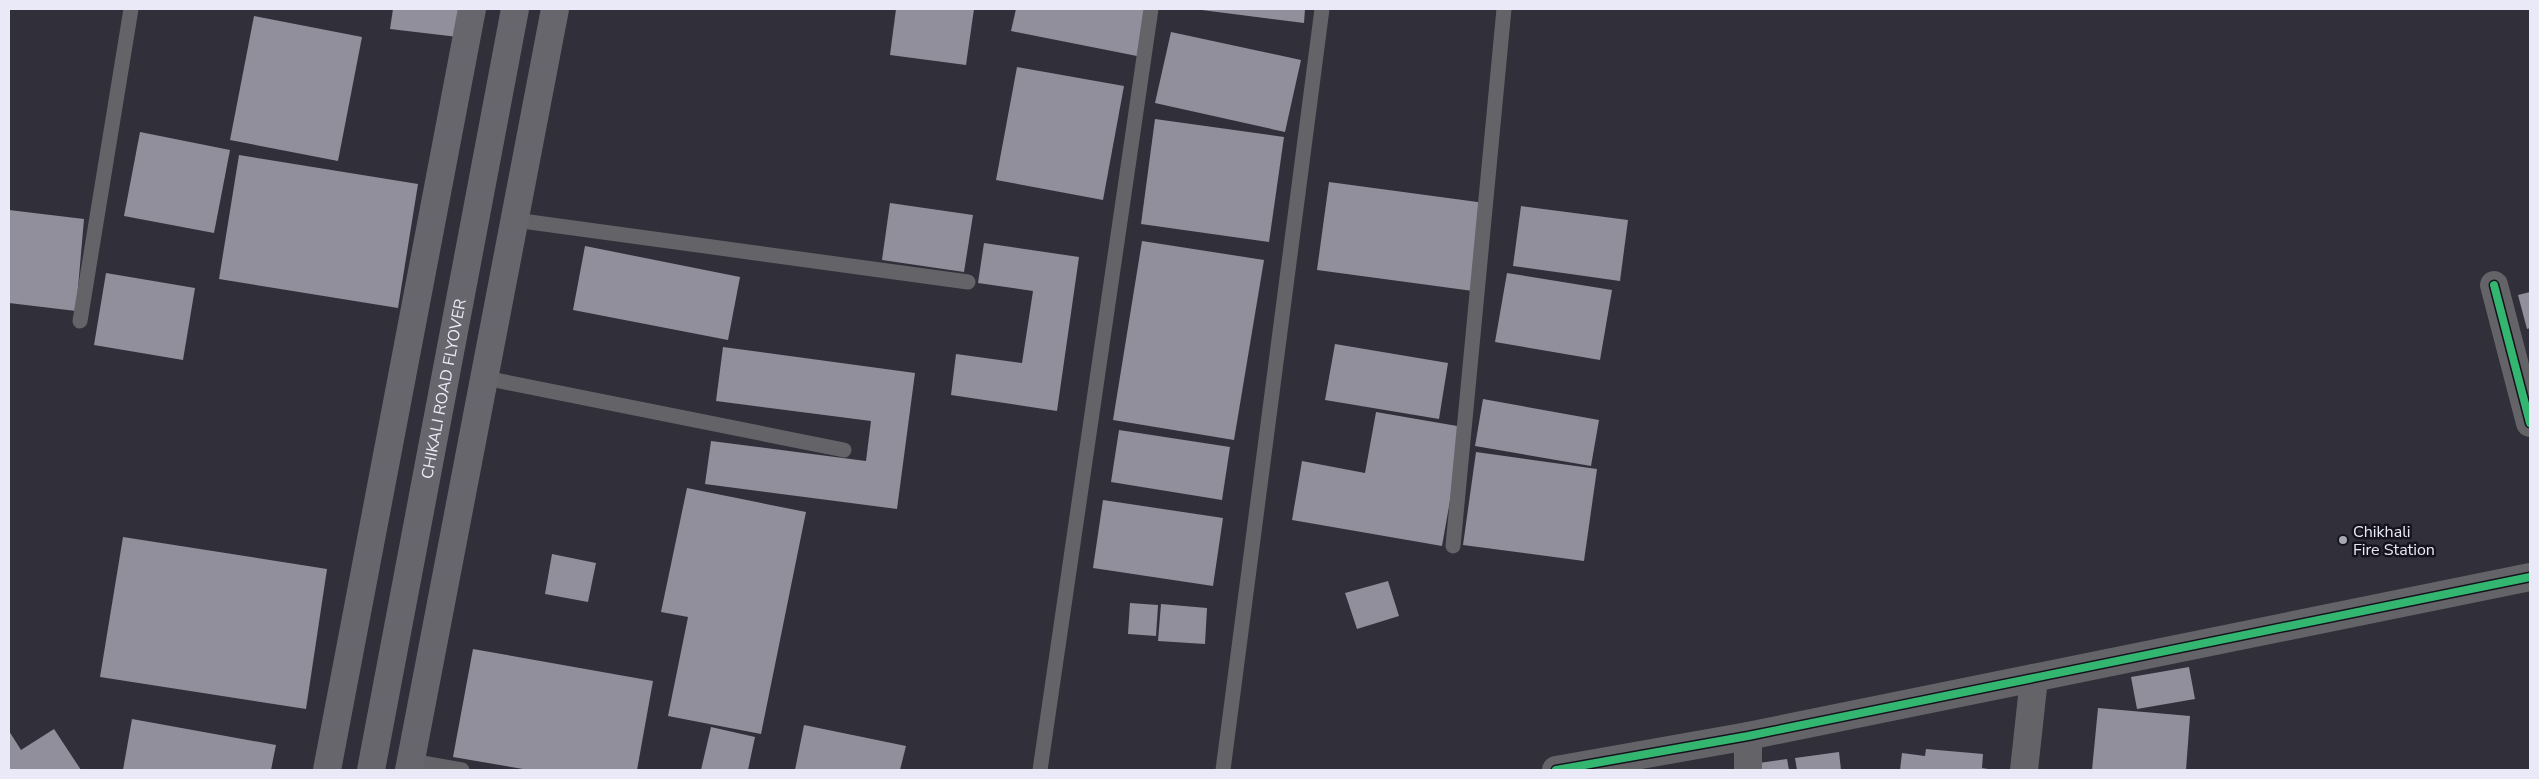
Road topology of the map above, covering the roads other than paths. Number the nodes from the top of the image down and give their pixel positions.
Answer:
1 (131, 9) edge
2 (472, 9) edge
3 (515, 9) edge
4 (555, 9) edge
5 (1151, 9) edge
6 (1322, 9) edge
7 (1504, 9) edge
8 (515, 220) junction
9 (968, 282) dead end
10 (2494, 285) dead end
11 (80, 321) dead end
12 (485, 378) junction
13 (2530, 423) edge
14 (844, 450) dead end
15 (1453, 546) dead end
16 (2530, 577) edge
17 (2034, 678) junction
18 (1748, 736) junction
19 (410, 766) edge
20 (327, 770) edge
21 (371, 770) edge
22 (462, 770) edge
23 (1040, 770) edge
24 (1223, 770) edge
25 (1556, 770) edge
26 (1748, 770) edge
27 (2024, 770) edge

1 - 11 lane
2 - 20 main road
3 - 21 main road, CHIKALI ROAD FLYOVER
4 - 8 main road
5 - 23 lane
6 - 24 lane
7 - 15 lane
8 - 9 lane
8 - 12 main road
10 - 13 street
12 - 14 lane
12 - 19 main road
16 - 17 street
17 - 18 street
17 - 27 street
18 - 25 street
18 - 26 street
19 - 22 lane

